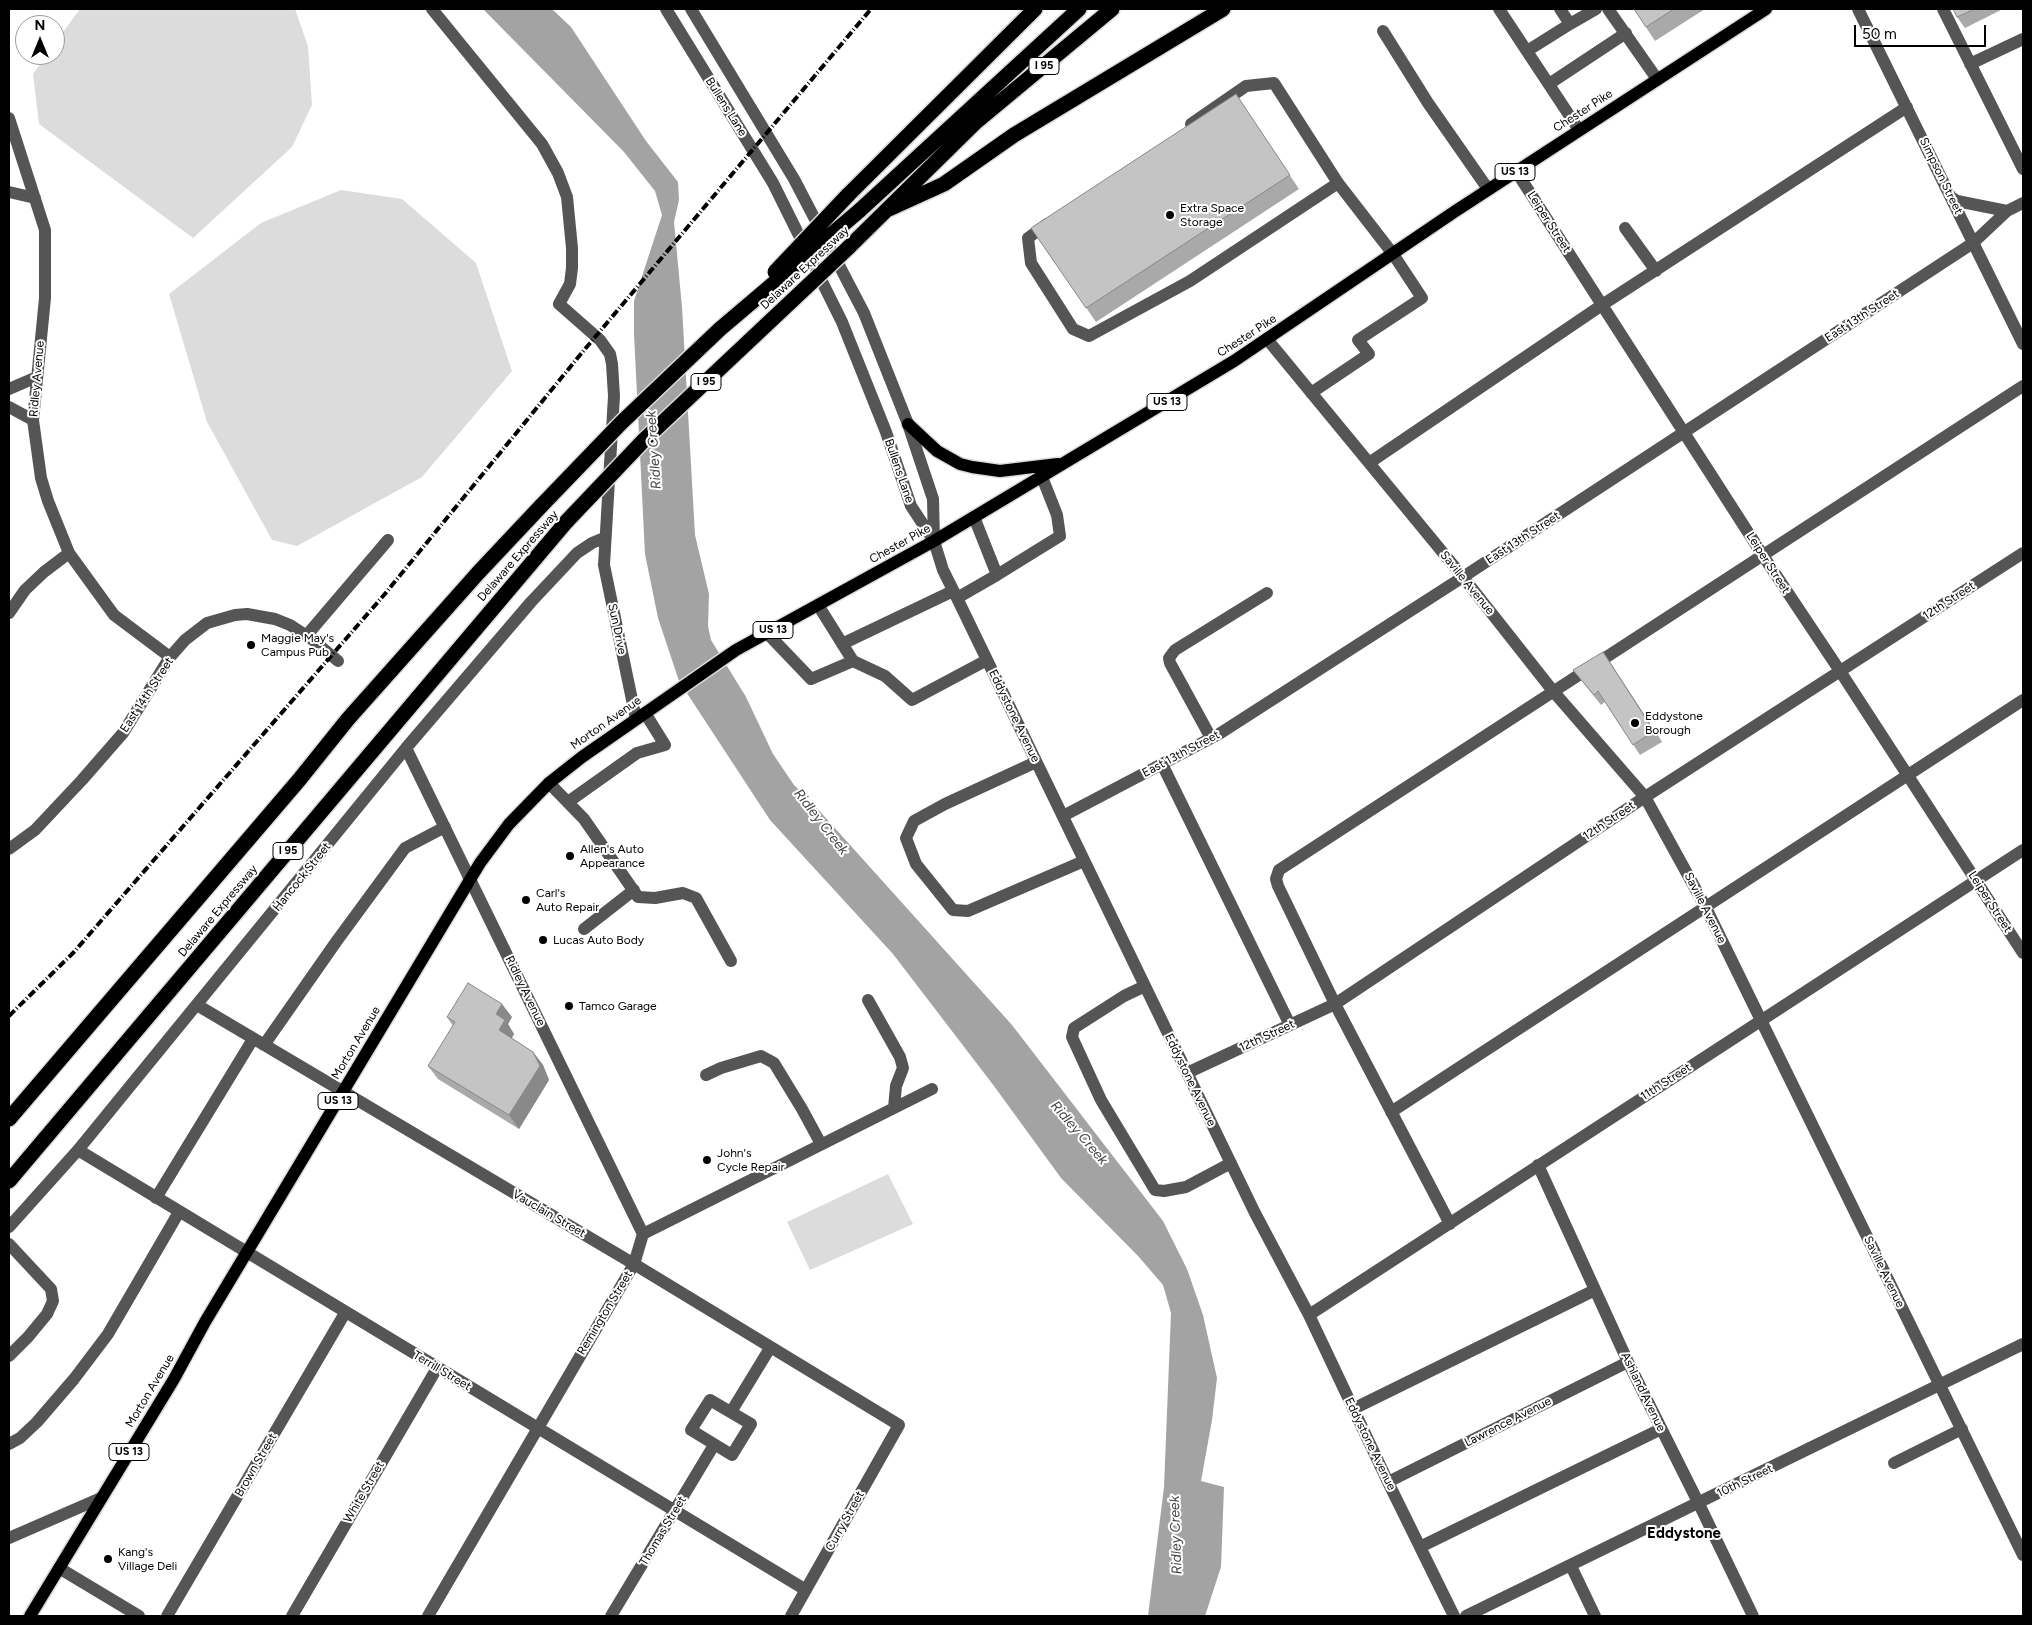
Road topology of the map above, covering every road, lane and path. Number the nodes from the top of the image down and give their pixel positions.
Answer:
1 (432, 9) edge
2 (666, 9) edge
3 (691, 9) edge
4 (1035, 9) edge
5 (1079, 9) edge
6 (1112, 9) edge
7 (1223, 9) edge
8 (1499, 9) edge
9 (1560, 9) edge
10 (1596, 9) edge
11 (1608, 9) edge
12 (1766, 9) edge
13 (1858, 9) edge
14 (1943, 9) edge
15 (1570, 24) junction
16 (1383, 31) dead end
17 (1626, 33) junction
18 (2023, 39) edge
19 (1526, 51) junction
20 (1970, 64) junction
21 (1657, 79) junction
22 (1549, 84) junction
23 (1907, 108) junction
24 (9, 125) edge
25 (1579, 130) junction
26 (1179, 133) edge
27 (2023, 169) edge
28 (1516, 171) junction
29 (1338, 183) junction
30 (1488, 190) junction
31 (9, 192) edge
32 (1951, 196) junction
33 (35, 198) junction
34 (2023, 203) edge
35 (889, 209) junction
36 (2007, 211) junction
37 (1060, 216) edge
38 (1625, 228) dead end
39 (1973, 242) junction
40 (1392, 254) junction
41 (1656, 271) junction
42 (1602, 305) junction
43 (720, 329) junction
44 (1267, 340) junction
45 (2023, 344) edge
46 (37, 377) junction
47 (2023, 386) edge
48 (9, 389) edge
49 (1311, 392) junction
50 (9, 407) edge
51 (33, 420) junction
52 (908, 424) junction
53 (1685, 432) junction
54 (1066, 463) junction
55 (1369, 463) junction
56 (1042, 477) junction
57 (974, 517) junction
58 (604, 538) junction
59 (388, 540) dead end
60 (934, 541) junction
61 (2023, 553) edge
62 (69, 554) junction
63 (1762, 554) junction
64 (998, 575) junction
65 (1463, 577) junction
66 (1267, 593) dead end
67 (955, 595) junction
68 (818, 605) junction
69 (9, 613) edge
70 (767, 633) junction
71 (310, 638) junction
72 (842, 644) junction
73 (170, 657) junction
74 (725, 658) joint
75 (338, 660) dead end
76 (987, 660) junction
77 (853, 661) junction
78 (1840, 671) junction
79 (1553, 692) junction
80 (2023, 700) edge
81 (640, 716) junction
82 (1211, 738) junction
83 (406, 748) junction
84 (1036, 762) junction
85 (1162, 764) junction
86 (1907, 776) junction
87 (549, 783) junction
88 (1645, 797) junction
89 (568, 802) junction
90 (1063, 816) junction
91 (444, 827) junction
92 (9, 848) edge
93 (2023, 850) edge
94 (1084, 861) junction
95 (470, 880) junction
96 (1975, 880) junction
97 (634, 890) junction
98 (1706, 908) junction
99 (584, 929) dead end
100 (2023, 953) edge
101 (731, 961) dead end
102 (1145, 986) junction
103 (868, 1000) dead end
104 (1335, 1004) junction
105 (197, 1005) junction
106 (1760, 1020) junction
107 (1290, 1026) junction
108 (259, 1042) junction
109 (1187, 1074) junction
110 (706, 1075) dead end
111 (932, 1089) dead end
112 (342, 1092) junction
113 (894, 1108) junction
114 (1391, 1112) junction
115 (9, 1119) edge
116 (821, 1144) junction
117 (78, 1150) junction
118 (1230, 1163) junction
119 (1538, 1165) junction
120 (9, 1181) edge
121 (156, 1198) junction
122 (178, 1212) junction
123 (1450, 1224) junction
124 (9, 1227) edge
125 (643, 1234) junction
126 (9, 1244) edge
127 (246, 1253) junction
128 (634, 1264) junction
129 (1595, 1290) junction
130 (346, 1313) junction
131 (1309, 1315) junction
132 (2023, 1344) edge
133 (770, 1348) junction
134 (9, 1356) edge
135 (1628, 1362) junction
136 (437, 1368) junction
137 (1940, 1385) junction
138 (1353, 1409) junction
139 (731, 1412) junction
140 (899, 1426) joint
141 (537, 1428) junction
142 (1662, 1429) junction
143 (1962, 1429) junction
144 (9, 1444) edge
145 (714, 1445) junction
146 (1894, 1463) dead end
147 (1388, 1482) junction
148 (101, 1498) junction
149 (1699, 1504) junction
150 (675, 1511) junction
151 (9, 1538) edge
152 (1420, 1547) junction
153 (2023, 1555) edge
154 (1571, 1566) junction
155 (59, 1568) junction
156 (806, 1590) junction
157 (1751, 1615) edge
158 (30, 1616) edge
159 (139, 1616) edge
160 (167, 1616) edge
161 (292, 1616) edge
162 (428, 1616) edge
163 (612, 1616) edge
164 (791, 1616) edge
165 (1454, 1616) edge
166 (1466, 1616) edge
167 (1595, 1616) edge

1 - 58 street, Sun Drive
2 - 60 street, Bullens Lane
3 - 52 street, Bullens Lane
4 - 43 highway, bridge
5 - 43 highway, Delaware Expressway / I 95, bridge
6 - 35 highway, Delaware Expressway / I 95
7 - 35 highway
8 - 19 street
9 - 15 street
10 - 15 street
11 - 17 street
12 - 21 main road, Chester Pike / US 13
13 - 23 street, Simpson Street
14 - 20 street
15 - 19 street
16 - 30 street
17 - 21 street
17 - 22 street
18 - 20 street
19 - 22 street
20 - 27 street
21 - 25 main road, Chester Pike / US 13
22 - 25 street
23 - 32 street, Simpson Street
23 - 41 street
24 - 33 street, Ridley Avenue
25 - 28 main road, Chester Pike / US 13
26 - 29 street
28 - 30 main road, Chester Pike / US 13
28 - 42 street, Leiper Street
29 - 37 street
29 - 40 street
30 - 40 main road, Chester Pike / US 13
31 - 33 street
32 - 36 street
32 - 39 street, Simpson Street
33 - 46 street, Ridley Avenue
34 - 36 street, East 13th Street
35 - 120 highway, Delaware Expressway / I 95, bridge
36 - 39 street, East 13th Street
38 - 41 street
39 - 45 street, Simpson Street
39 - 53 street, East 13th Street
40 - 44 main road, Chester Pike / US 13
40 - 49 street
41 - 42 street
42 - 53 street, Leiper Street
42 - 55 street
43 - 115 highway, Delaware Expressway / I 95, bridge
44 - 49 street, Saville Avenue
44 - 54 main road, Chester Pike / US 13
46 - 48 street
46 - 51 street, Ridley Avenue
47 - 63 street
49 - 55 street, Saville Avenue
50 - 51 street
51 - 62 street, Ridley Avenue
52 - 54 main road
52 - 60 street, Bullens Lane
53 - 63 street, Leiper Street
53 - 65 street, East 13th Street
54 - 56 main road, Chester Pike / US 13
55 - 65 street, Saville Avenue
56 - 57 main road, Chester Pike / US 13
56 - 64 street
57 - 60 main road, Chester Pike / US 13
57 - 64 street
58 - 81 street, Sun Drive
58 - 83 street, Hancock Street
59 - 71 street
60 - 67 street, Eddystone Avenue
60 - 68 main road, Chester Pike / US 13
61 - 78 street, 12th Street
62 - 69 street
62 - 73 street, Ridley Avenue
63 - 78 street, Leiper Street
63 - 79 street
64 - 67 street
65 - 79 street, Saville Avenue
65 - 82 street, East 13th Street
66 - 82 street
67 - 72 street
67 - 76 street, Eddystone Avenue
68 - 70 main road, Chester Pike / US 13
68 - 72 street
70 - 74 main road, Chester Pike / US 13
70 - 77 street
71 - 73 street, East 14th Street
71 - 75 street, East 14th Street
72 - 77 street
73 - 92 street, East 14th Street
74 - 81 main road, Morton Avenue / US 13
76 - 77 street
76 - 84 street, Eddystone Avenue
78 - 86 street, Leiper Street
78 - 88 street, 12th Street
79 - 88 street, Saville Avenue
79 - 104 street
80 - 86 street
81 - 87 main road, Morton Avenue / US 13
81 - 89 street
82 - 85 street, East 13th Street
83 - 91 street, Ridley Avenue
83 - 105 street, Hancock Street
84 - 90 street, Eddystone Avenue
84 - 94 street
85 - 90 street, East 13th Street
85 - 107 street
86 - 96 street, Leiper Street
86 - 98 street
87 - 89 street
87 - 95 main road, Morton Avenue / US 13
88 - 98 street, Saville Avenue
88 - 104 street, 12th Street
89 - 97 street
90 - 94 street, Eddystone Avenue
91 - 95 street, Ridley Avenue
91 - 108 street
93 - 96 street, 11th Street
94 - 102 street, Eddystone Avenue
95 - 112 main road, Morton Avenue / US 13
95 - 125 street, Ridley Avenue
96 - 100 street, Leiper Street
96 - 106 street, 11th Street
97 - 99 street
97 - 101 street
98 - 106 street, Saville Avenue
98 - 114 street
102 - 109 street, Eddystone Avenue
102 - 118 street
103 - 113 street
104 - 107 street, 12th Street
104 - 114 street
105 - 108 street, Vauclain Street
105 - 117 street, Hancock Street
106 - 119 street, 11th Street
106 - 137 street, Saville Avenue
107 - 109 street, 12th Street
108 - 112 street, Vauclain Street
108 - 121 street
109 - 118 street, Eddystone Avenue
110 - 116 street
111 - 113 street
112 - 127 main road, Morton Avenue / US 13
112 - 128 street, Vauclain Street
113 - 116 street
114 - 123 street
116 - 125 street
117 - 121 street, Terrill Street
117 - 124 street, Hancock Street
118 - 131 street, Eddystone Avenue
119 - 123 street, 11th Street
119 - 129 street, Ashland Avenue
121 - 122 street, Terrill Street
122 - 127 street, Terrill Street
122 - 144 street
123 - 131 street, 11th Street
125 - 128 street, Remington Street
126 - 134 street
127 - 130 street, Terrill Street
127 - 148 main road, Morton Avenue / US 13
128 - 133 street, Vauclain Street
128 - 141 street, Remington Street
129 - 135 street, Ashland Avenue
129 - 138 street
130 - 136 street, Terrill Street
130 - 160 street, Brown Street
131 - 138 street, Eddystone Avenue
132 - 137 street, 10th Street
133 - 139 street
133 - 140 street, Vauclain Street
135 - 142 street, Ashland Avenue
135 - 147 street, Lawrence Avenue
136 - 141 street, Terrill Street
136 - 161 street, White Street
137 - 143 street, Saville Avenue
137 - 149 street, 10th Street
138 - 147 street, Eddystone Avenue
139 - 145 street
139 - 145 street
140 - 156 street, Curry Street
141 - 150 street, Terrill Street
141 - 162 street, Remington Street
142 - 149 street, Ashland Avenue
142 - 152 street
143 - 146 street
143 - 153 street, Saville Avenue
145 - 150 street, Thomas Street
147 - 152 street, Eddystone Avenue
148 - 151 street
148 - 155 main road, Morton Avenue / US 13
149 - 154 street, 10th Street
149 - 157 street, Ashland Avenue
150 - 156 street, Terrill Street
150 - 163 street, Thomas Street
152 - 165 street, Eddystone Avenue
154 - 166 street, 10th Street
154 - 167 street
155 - 158 main road, Morton Avenue / US 13
155 - 159 street
156 - 164 street, Curry Street

